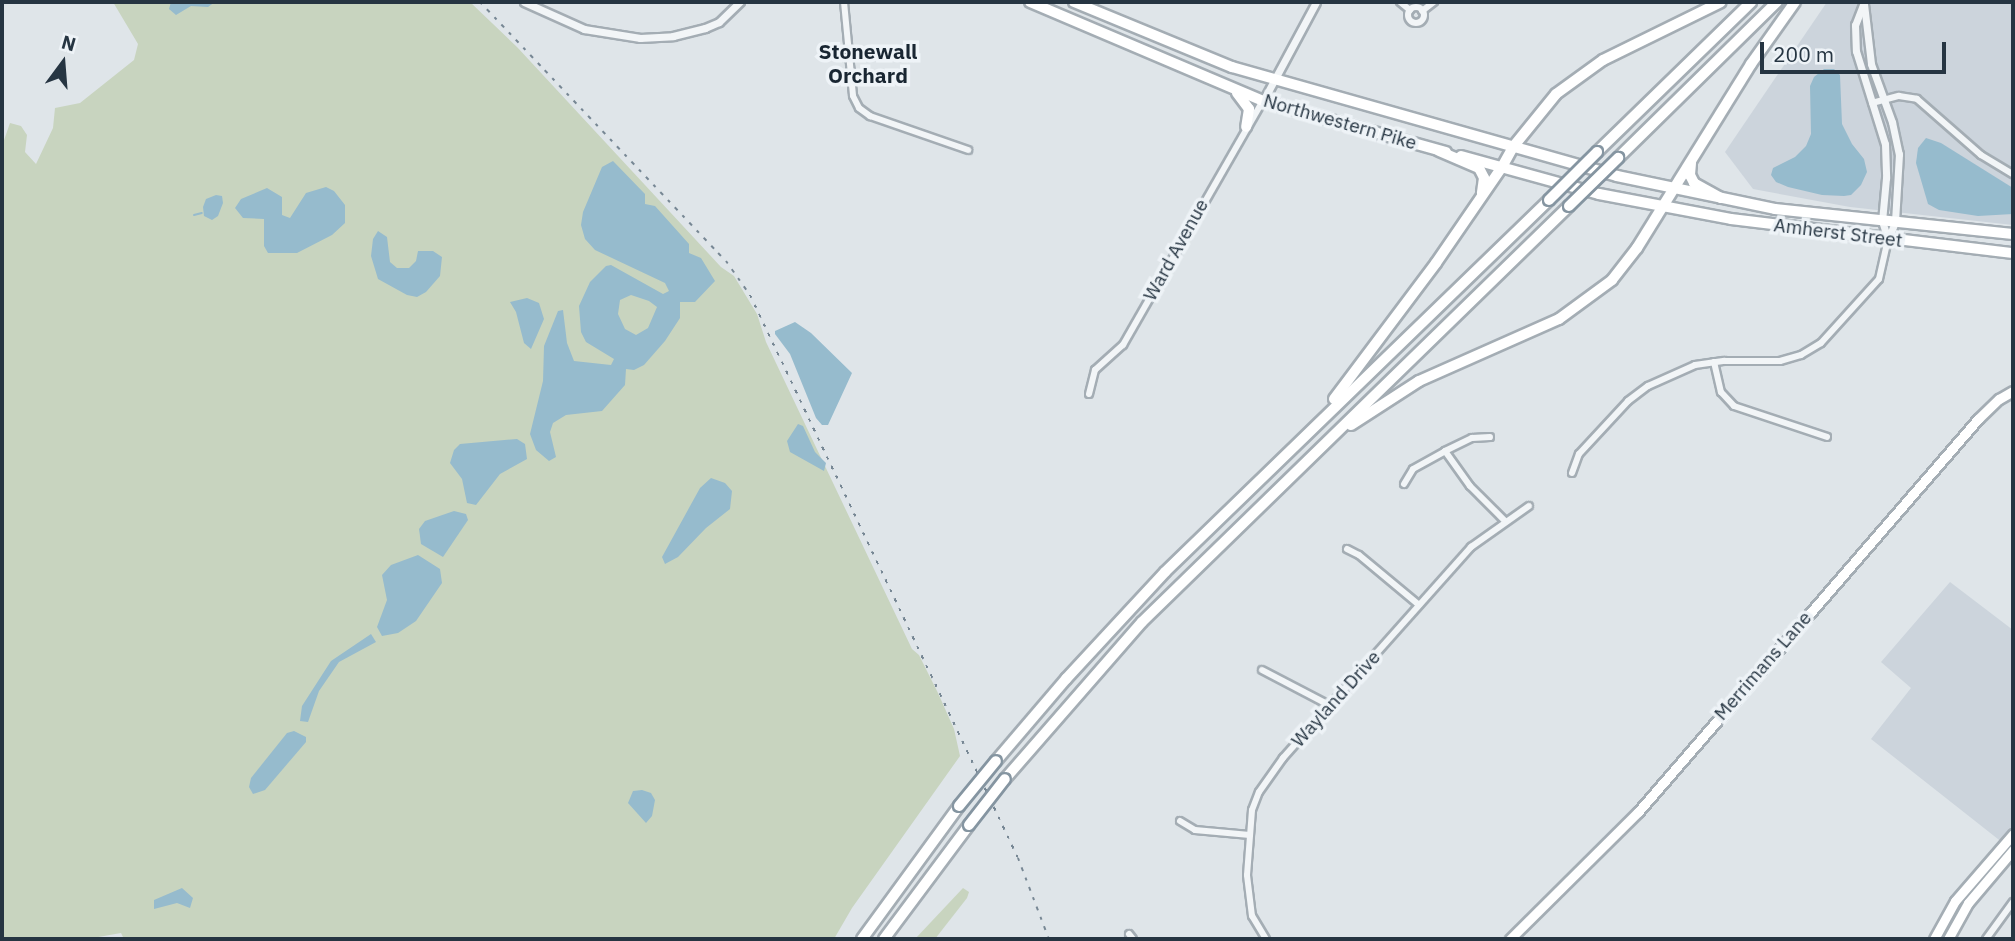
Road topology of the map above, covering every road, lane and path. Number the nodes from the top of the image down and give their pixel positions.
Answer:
1 (524, 2) edge
2 (740, 2) edge
3 (844, 2) edge
4 (1056, 2) edge
5 (1074, 2) edge
6 (1316, 2) edge
7 (1399, 2) edge
8 (1434, 2) edge
9 (1721, 2) edge
10 (1751, 2) edge
11 (1777, 2) edge
12 (1795, 2) edge
13 (1864, 2) edge
14 (1032, 3) edge
15 (1410, 10) junction
16 (1422, 11) junction
17 (1273, 79) junction
18 (1234, 90) junction
19 (1884, 99) junction
20 (1263, 101) junction
21 (1872, 103) junction
22 (1246, 127) junction
23 (1513, 147) junction
24 (968, 150) dead end
25 (1439, 150) junction
26 (1693, 157) junction
27 (1502, 167) junction
28 (2013, 174) edge
29 (1674, 189) junction
30 (1721, 198) junction
31 (1478, 204) junction
32 (1663, 207) junction
33 (1882, 221) junction
34 (1895, 222) junction
35 (2013, 234) edge
36 (1888, 239) junction
37 (2013, 253) edge
38 (1714, 362) junction
39 (2013, 391) edge
40 (1089, 394) dead end
41 (1827, 437) dead end
42 (1490, 438) dead end
43 (1444, 451) junction
44 (1267, 472) junction
45 (1572, 473) dead end
46 (1404, 484) dead end
47 (1278, 488) junction
48 (1529, 506) dead end
49 (1505, 521) junction
50 (1347, 550) dead end
51 (1419, 605) junction
52 (1262, 670) dead end
53 (1331, 706) junction
54 (1180, 821) dead end
55 (2013, 834) edge
56 (1250, 835) junction
57 (2013, 850) edge
58 (2013, 902) edge
59 (1263, 938) edge
60 (862, 939) edge
61 (884, 939) edge
62 (1510, 939) edge
63 (1934, 939) edge
64 (1948, 939) edge
65 (1986, 939) edge

1 - 2 street
3 - 24 street
4 - 14 main road
5 - 17 main road, Northwestern Pike
6 - 17 street
7 - 15 street
8 - 16 street
9 - 23 highway
10 - 44 highway, bridge
11 - 47 highway, bridge
12 - 26 highway
13 - 19 street
13 - 21 street
14 - 18 main road, Northwestern Pike
15 - 16 street
15 - 16 street
17 - 20 street
17 - 23 main road, Northwestern Pike
18 - 20 main road, Northwestern Pike
18 - 22 main road
19 - 21 street
19 - 28 street
19 - 34 street
20 - 22 street, Ward Avenue
20 - 25 main road, Northwestern Pike
21 - 33 street
22 - 40 street, Ward Avenue
23 - 27 highway
23 - 29 main road, Northwestern Pike
25 - 27 main road, Northwestern Pike
25 - 31 highway
26 - 29 highway
26 - 30 highway
27 - 31 highway
27 - 32 main road, Northwestern Pike
29 - 30 main road, Amherst Street
29 - 32 highway
30 - 33 main road, Amherst Street
31 - 44 highway
32 - 36 main road, Amherst Street
32 - 47 highway
33 - 34 main road, Amherst Street
33 - 36 street
34 - 35 main road, Amherst Street
34 - 36 street
36 - 37 main road, Amherst Street
36 - 38 street
38 - 41 street
38 - 45 street
39 - 62 main road, Merrimans Lane
42 - 43 street
43 - 46 street
43 - 49 street
44 - 60 highway, bridge
47 - 61 highway, bridge
48 - 49 street, Wayland Drive
49 - 51 street, Wayland Drive
50 - 51 street
51 - 53 street, Wayland Drive
52 - 53 street
53 - 56 street, Wayland Drive
54 - 56 street
55 - 63 main road
56 - 59 street, Wayland Drive
57 - 64 main road
58 - 65 street

